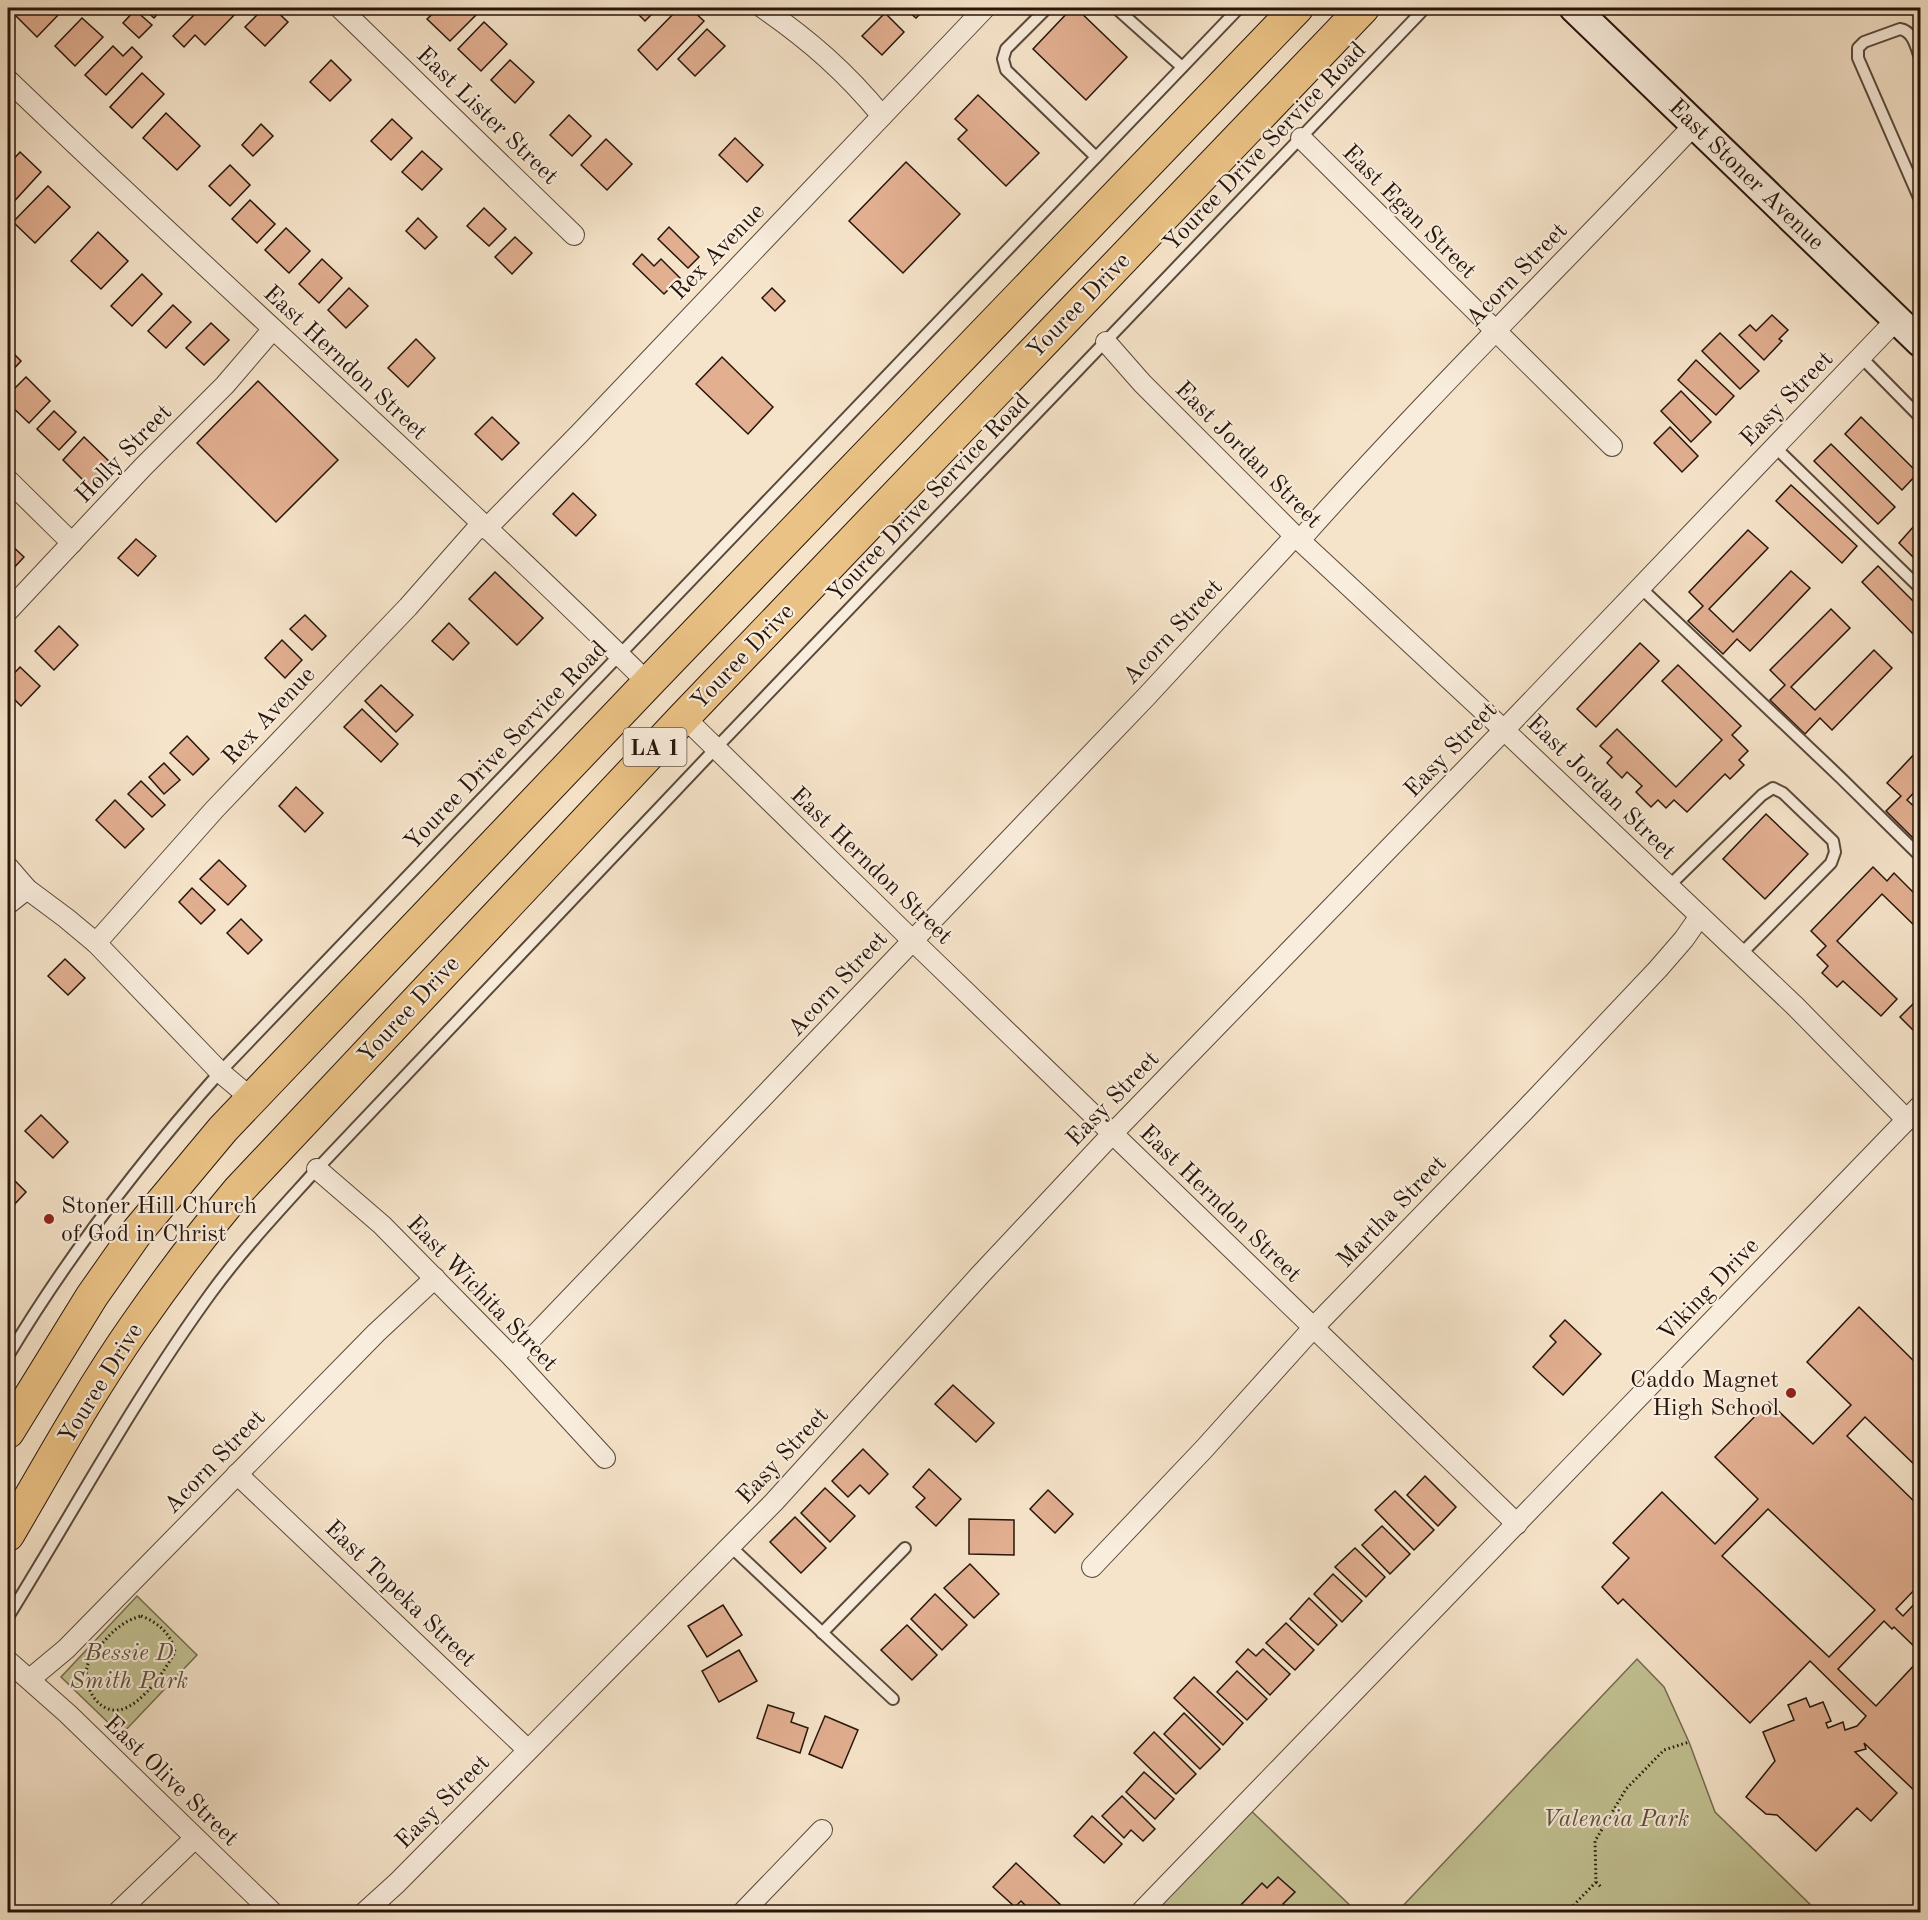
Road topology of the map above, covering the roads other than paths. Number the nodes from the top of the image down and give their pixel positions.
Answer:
1 (340, 8) edge
2 (762, 8) edge
3 (985, 8) edge
4 (1047, 8) edge
5 (1116, 8) edge
6 (1239, 8) edge
7 (1297, 8) edge
8 (1363, 8) edge
9 (1425, 8) edge
10 (1574, 8) edge
11 (1920, 58) edge
12 (1182, 67) junction
13 (8, 80) edge
14 (882, 116) junction
15 (1695, 124) junction
16 (1301, 138) junction
17 (1096, 157) junction
18 (1920, 200) edge
19 (574, 235) dead end
20 (1897, 319) junction
21 (273, 329) junction
22 (1495, 331) junction
23 (1106, 342) junction
24 (1920, 342) edge
25 (1861, 357) junction
26 (1920, 417) edge
27 (1612, 446) dead end
28 (1775, 447) junction
29 (8, 480) edge
30 (484, 527) junction
31 (1298, 538) junction
32 (72, 543) junction
33 (1641, 588) junction
34 (1920, 588) edge
35 (8, 611) edge
36 (620, 655) junction
37 (648, 683) junction
38 (684, 717) junction
39 (1504, 730) junction
40 (716, 748) junction
41 (1920, 856) edge
42 (8, 867) edge
43 (1669, 886) junction
44 (27, 889) junction
45 (8, 904) edge
46 (1700, 916) junction
47 (912, 940) junction
48 (96, 943) junction
49 (1741, 954) junction
50 (220, 1072) junction
51 (252, 1098) junction
52 (1914, 1113) edge
53 (1112, 1134) junction
54 (317, 1169) junction
55 (435, 1278) junction
56 (1313, 1328) junction
57 (8, 1356) edge
58 (513, 1358) junction
59 (8, 1432) edge
60 (605, 1458) dead end
61 (237, 1474) junction
62 (1512, 1528) junction
63 (8, 1535) edge
64 (730, 1546) junction
65 (905, 1548) dead end
66 (1092, 1568) dead end
67 (8, 1617) edge
68 (822, 1633) junction
69 (8, 1661) edge
70 (30, 1679) junction
71 (893, 1699) dead end
72 (528, 1750) junction
73 (822, 1830) dead end
74 (195, 1838) junction
75 (118, 1912) edge
76 (272, 1912) edge
77 (365, 1912) edge
78 (743, 1912) edge
79 (1141, 1912) edge

1 - 19 street, East Lister Street
2 - 14 street
3 - 14 street, Rex Avenue
4 - 17 lane
5 - 12 lane
6 - 12 lane, Youree Drive Service Road
7 - 37 main road, Youree Drive / LA 1
8 - 38 main road, Youree Drive / LA 1
9 - 16 lane, Youree Drive Service Road
10 - 15 street, East Stoner Avenue
11 - 18 lane
12 - 17 lane, Youree Drive Service Road
13 - 21 street, East Herndon Street
14 - 30 street, Rex Avenue
15 - 20 street, East Stoner Avenue
15 - 22 street, Acorn Street
16 - 22 street, East Egan Street
16 - 23 lane, Youree Drive Service Road
17 - 36 lane, Youree Drive Service Road
20 - 24 street, East Stoner Avenue
20 - 25 street, Easy Street
21 - 30 street, East Herndon Street
21 - 32 street, Holly Street
22 - 27 street, East Egan Street
22 - 31 street, Acorn Street
23 - 31 street, East Jordan Street
23 - 40 lane, Youree Drive Service Road
25 - 26 lane
25 - 28 street, Easy Street
28 - 33 street, Easy Street
28 - 34 lane
29 - 32 street
30 - 36 street, East Herndon Street
30 - 48 street, Rex Avenue
31 - 39 street, East Jordan Street
31 - 47 street, Acorn Street
32 - 35 street, Holly Street
33 - 39 street, Easy Street
33 - 41 lane
36 - 37 street, East Herndon Street
36 - 50 lane, Youree Drive Service Road
37 - 38 main road
37 - 51 main road, Youree Drive / LA 1
38 - 40 street, East Herndon Street
38 - 63 main road, Youree Drive / LA 1
39 - 43 street, East Jordan Street
39 - 53 street, Easy Street
40 - 47 street, East Herndon Street
40 - 54 lane, Youree Drive Service Road
42 - 44 street
43 - 46 street, East Jordan Street
43 - 49 lane
44 - 45 street
44 - 48 street
46 - 49 street, East Jordan Street
46 - 56 street, Martha Street
47 - 53 street, East Herndon Street
47 - 58 street, Acorn Street
48 - 50 street
49 - 52 street, East Jordan Street
50 - 51 street
50 - 57 lane, Youree Drive Service Road
51 - 59 main road, Youree Drive / LA 1
52 - 62 street, Viking Drive
53 - 56 street, East Herndon Street
53 - 64 street, Easy Street
54 - 55 street, East Wichita Street
54 - 67 lane, Youree Drive Service Road
55 - 58 street, East Wichita Street
55 - 61 street, Acorn Street
56 - 62 street, East Herndon Street
56 - 66 street, Martha Street
58 - 60 street, East Wichita Street
61 - 70 street, Acorn Street
61 - 72 street, East Topeka Street
62 - 79 street, Viking Drive
64 - 68 lane
64 - 72 street, Easy Street
65 - 68 lane
68 - 71 lane
69 - 70 street, East Olive Street
70 - 74 street, East Olive Street
72 - 77 street, Easy Street
73 - 78 street
74 - 75 street
74 - 76 street, East Olive Street

